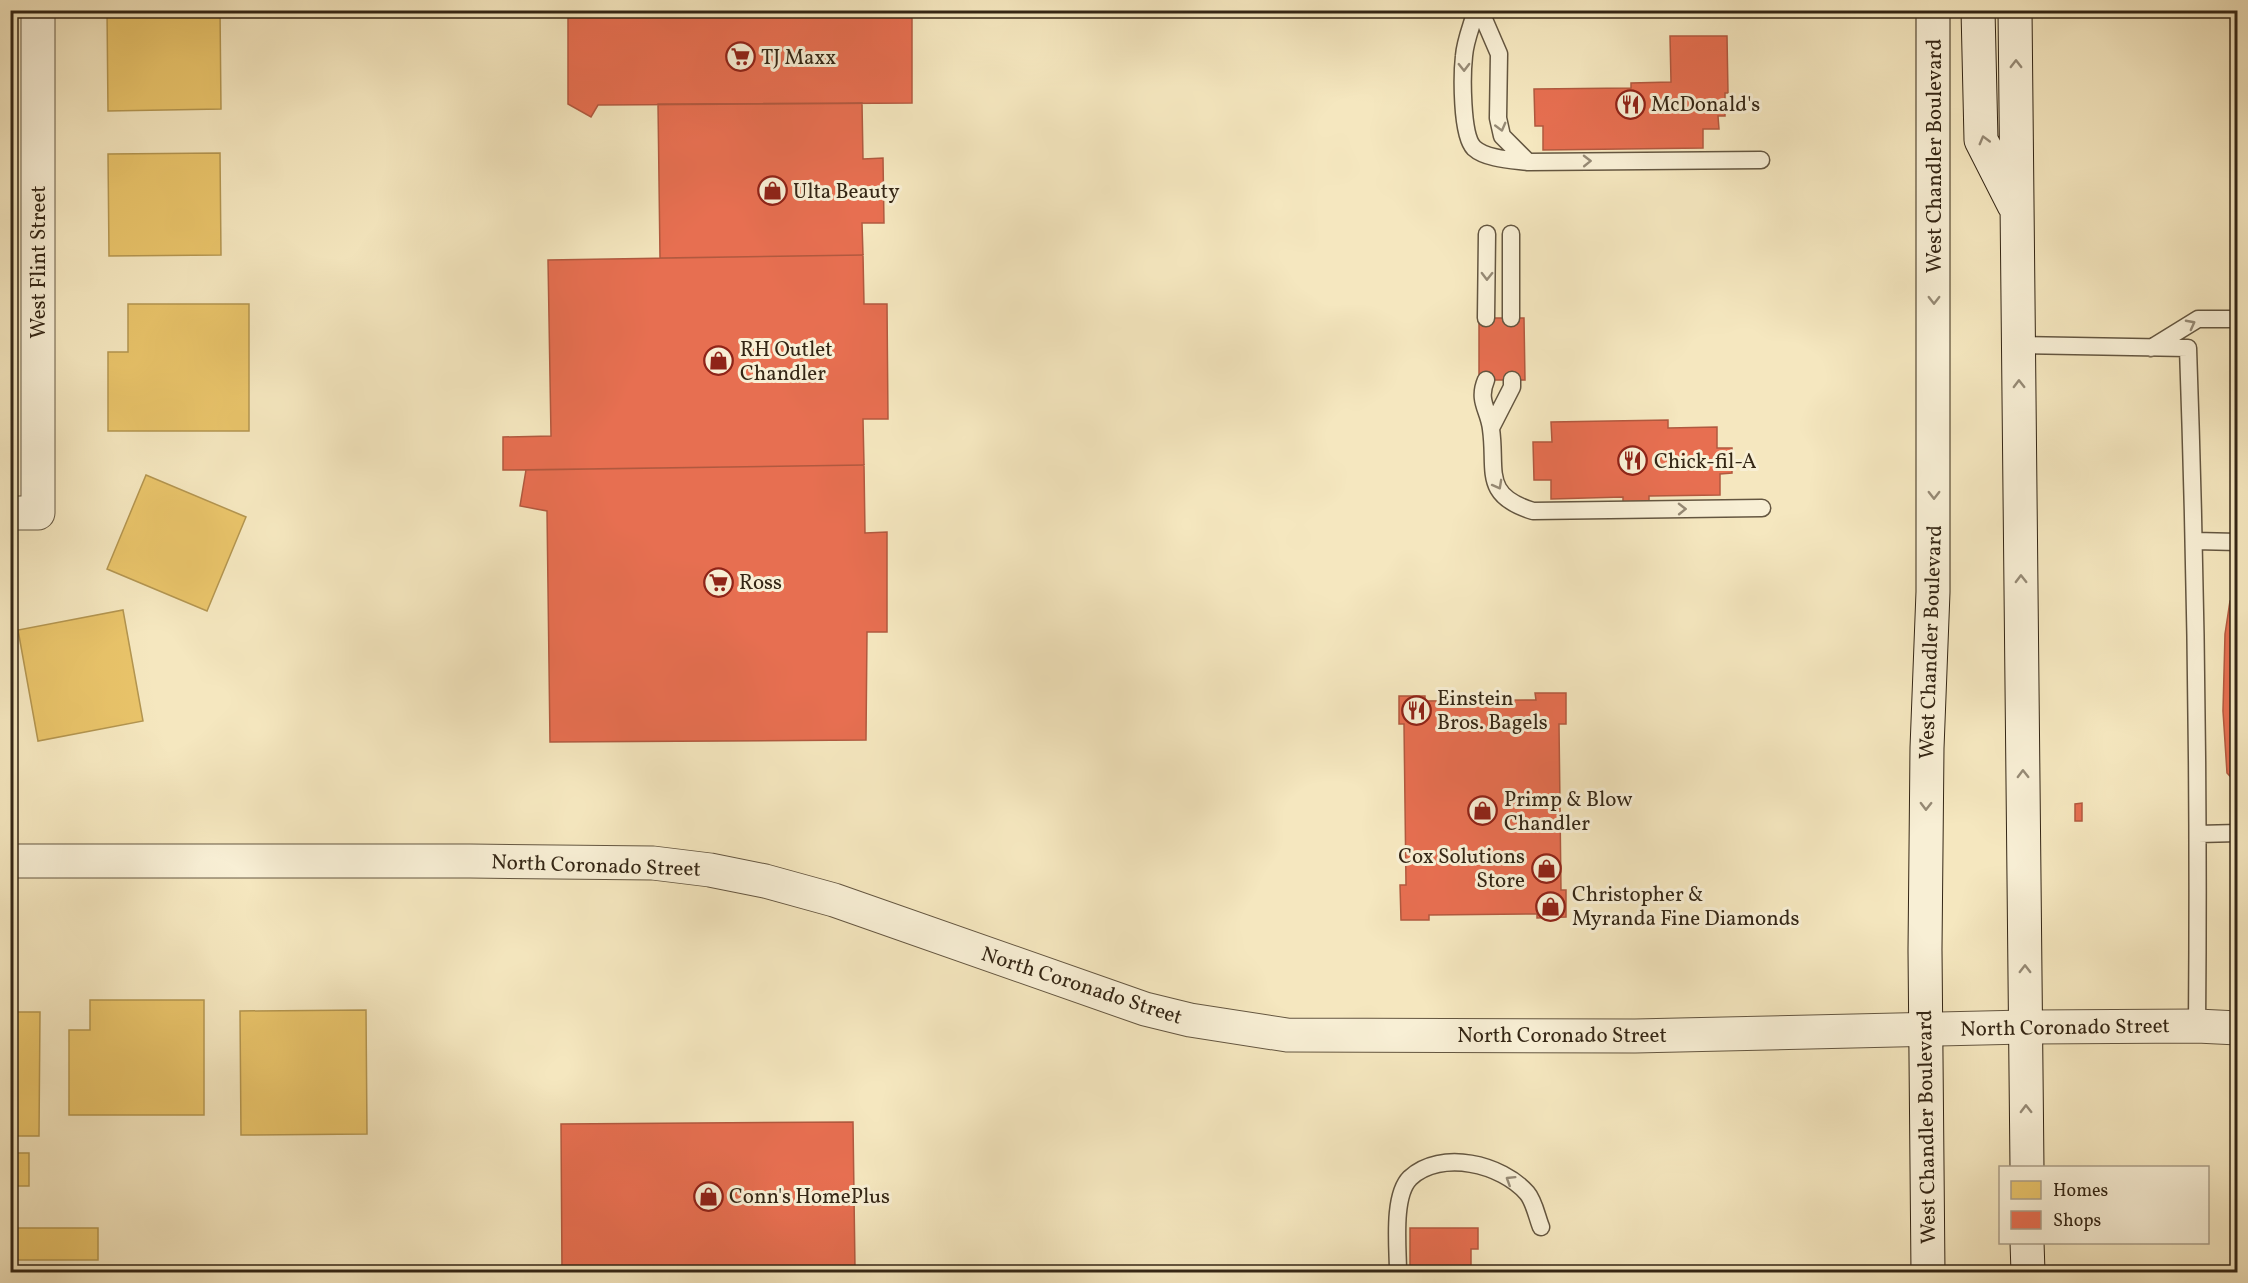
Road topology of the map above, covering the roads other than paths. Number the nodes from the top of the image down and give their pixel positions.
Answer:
1 (38, 10) edge
2 (1478, 10) edge
3 (1933, 10) edge
4 (1978, 10) edge
5 (2015, 10) edge
6 (1761, 160) dead end
7 (1528, 162) junction
8 (2017, 212) junction
9 (1488, 234) dead end
10 (1511, 234) dead end
11 (1486, 318) dead end
12 (1511, 318) dead end
13 (2238, 319) edge
14 (2018, 345) junction
15 (2150, 348) junction
16 (1486, 380) dead end
17 (1512, 380) dead end
18 (1491, 428) junction
19 (1762, 508) dead end
20 (24, 513) edge
21 (2195, 541) junction
22 (2238, 542) edge
23 (2238, 833) edge
24 (2198, 834) junction
25 (10, 861) edge
26 (2197, 1026) junction
27 (2025, 1027) junction
28 (2238, 1028) edge
29 (1924, 1029) junction
30 (2027, 1166) edge
31 (1541, 1227) dead end
32 (2027, 1244) edge
33 (1398, 1272) edge
34 (1928, 1272) edge
35 (2028, 1272) edge

1 - 20 street, West Flint Street
2 -> 7 lane
2 -> 7 lane
3 -> 29 street, West Chandler Boulevard
8 -> 4 street
8 -> 5 street
7 -> 6 lane
8 - 14 street
9 -> 11 lane
10 - 12 lane
15 -> 13 lane
14 - 15 lane
27 -> 14 street
15 - 21 lane
16 - 18 lane
17 - 18 lane
18 -> 19 lane
21 - 22 lane
21 - 24 lane
23 - 24 lane
24 - 26 lane
25 - 29 street, North Coronado Street
26 - 27 street, North Coronado Street
26 - 28 street, North Coronado Street
27 - 29 street, North Coronado Street
30 -> 27 street
29 - 34 street, West Chandler Boulevard
31 -> 33 lane
32 - 35 street

